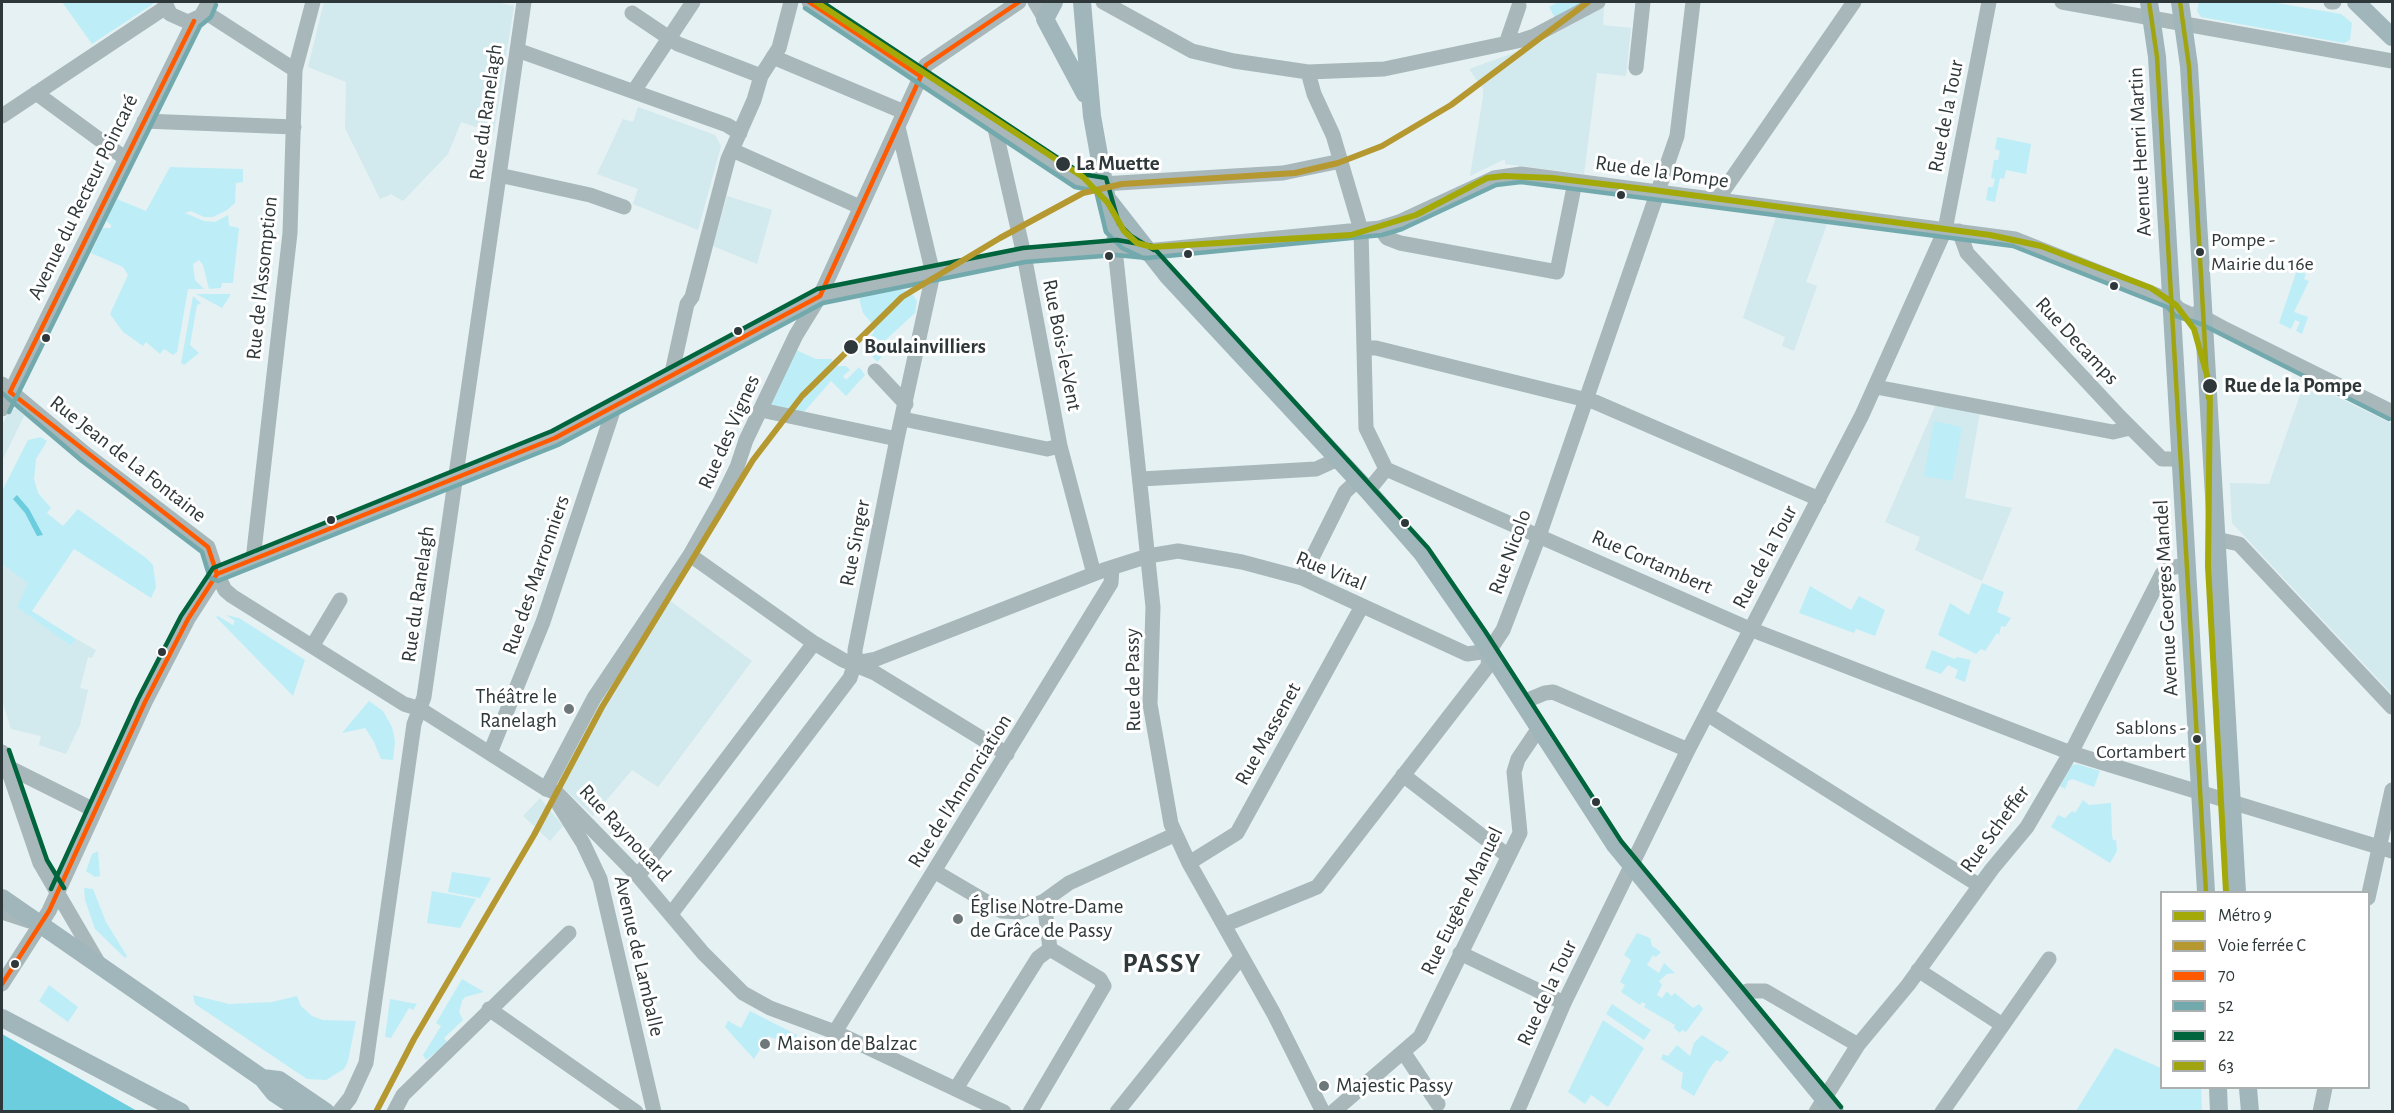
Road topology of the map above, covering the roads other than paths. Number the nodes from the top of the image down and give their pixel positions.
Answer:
1 (313, 2) edge
2 (524, 2) edge
3 (693, 2) edge
4 (791, 2) edge
5 (809, 2) edge
6 (1019, 2) edge
7 (1035, 2) edge
8 (1054, 2) edge
9 (1082, 2) edge
10 (1103, 2) edge
11 (1598, 2) edge
12 (1643, 2) edge
13 (1693, 2) edge
14 (1854, 2) edge
15 (1989, 2) edge
16 (2062, 2) edge
17 (2180, 2) edge
18 (2356, 2) edge
19 (1522, 3) edge
20 (165, 4) edge
21 (2150, 10) edge
22 (202, 12) edge
23 (632, 13) dead end
24 (1045, 20) junction
25 (2184, 24) junction
26 (2392, 37) edge
27 (669, 38) junction
28 (1507, 41) junction
29 (517, 50) junction
30 (773, 57) junction
31 (2392, 61) edge
32 (1636, 68) dead end
33 (295, 70) junction
34 (1308, 72) junction
35 (761, 76) junction
36 (920, 76) junction
37 (634, 91) junction
38 (36, 93) junction
39 (904, 112) junction
40 (2, 116) edge
41 (1092, 116) junction
42 (144, 121) junction
43 (994, 124) junction
44 (294, 127) junction
45 (898, 127) junction
46 (740, 133) junction
47 (732, 150) junction
48 (126, 159) junction
49 (1341, 161) junction
50 (499, 175) junction
51 (1575, 182) junction
52 (1103, 190) junction
53 (1659, 192) junction
54 (1717, 200) junction
55 (624, 207) dead end
56 (860, 207) junction
57 (1112, 228) junction
58 (1380, 228) junction
59 (1361, 230) junction
60 (1952, 231) junction
61 (1116, 247) junction
62 (1146, 251) junction
63 (1024, 255) junction
64 (933, 274) junction
65 (820, 296) junction
66 (2171, 301) junction
67 (2203, 317) junction
68 (1365, 348) junction
69 (875, 371) dead end
70 (671, 377) junction
71 (1876, 387) junction
72 (6, 388) edge
73 (1585, 399) junction
74 (614, 408) junction
75 (2, 409) edge
76 (761, 410) junction
77 (904, 411) junction
78 (2392, 412) edge
79 (2130, 428) junction
80 (897, 439) junction
81 (1060, 446) junction
82 (1338, 459) junction
83 (2181, 459) junction
84 (1386, 469) junction
85 (455, 479) junction
86 (1141, 479) junction
87 (1363, 486) junction
88 (1819, 499) junction
89 (1539, 536) junction
90 (2216, 539) junction
91 (690, 555) junction
92 (1148, 556) junction
93 (253, 560) junction
94 (2186, 565) junction
95 (1112, 568) junction
96 (217, 574) junction
97 (1094, 574) junction
98 (1302, 578) junction
99 (340, 600) dead end
100 (1362, 606) junction
101 (1750, 629) junction
102 (814, 643) junction
103 (313, 645) junction
104 (1489, 651) junction
105 (855, 663) junction
106 (1523, 702) junction
107 (2392, 707) edge
108 (420, 709) junction
109 (1707, 714) junction
110 (1539, 728) junction
111 (1688, 750) junction
112 (490, 753) junction
113 (2071, 753) junction
114 (1007, 754) junction
115 (4, 759) edge
116 (1403, 775) junction
117 (546, 789) junction
118 (2392, 790) edge
119 (2200, 792) junction
120 (2232, 802) junction
121 (567, 809) junction
122 (94, 810) junction
123 (1174, 835) junction
124 (2386, 849) edge
125 (1508, 856) junction
126 (1189, 863) junction
127 (1631, 866) junction
128 (934, 871) junction
129 (638, 876) junction
130 (1980, 886) junction
131 (2206, 891) edge
132 (2237, 891) edge
133 (58, 892) junction
134 (2370, 893) edge
135 (2, 898) edge
136 (1044, 901) junction
137 (2, 912) edge
138 (671, 914) junction
139 (40, 925) junction
140 (1224, 925) junction
141 (569, 933) dead end
142 (1050, 949) junction
143 (1460, 953) junction
144 (1241, 957) junction
145 (2049, 958) dead end
146 (99, 964) junction
147 (1918, 970) junction
148 (2, 984) edge
149 (1741, 998) junction
150 (1564, 1003) junction
151 (489, 1010) junction
152 (2, 1018) edge
153 (2001, 1024) junction
154 (835, 1032) junction
155 (1858, 1045) junction
156 (1404, 1053) junction
157 (262, 1078) junction
158 (957, 1088) junction
159 (2218, 1089) edge
160 (2248, 1089) edge
161 (2325, 1089) edge
162 (1825, 1107) edge
163 (1949, 1107) edge
164 (1437, 1109) edge
165 (297, 1110) edge
166 (181, 1112) edge
167 (326, 1112) edge
168 (339, 1112) edge
169 (394, 1112) edge
170 (636, 1112) edge
171 (654, 1112) edge
172 (1004, 1112) edge
173 (1030, 1112) edge
174 (1117, 1112) edge
175 (1323, 1112) edge
176 (1333, 1112) edge
177 (1517, 1112) edge
178 (2219, 1112) edge
179 (2250, 1112) edge
180 (2319, 1112) edge

1 - 33 street, Rue de l'Assomption
2 - 29 street, Rue du Ranelagh
3 - 27 street
4 - 30 street
5 - 36 street
6 - 36 street
7 - 24 street
8 - 24 main road
9 - 41 main road
10 - 34 street
11 - 28 street
12 - 32 street
13 - 53 street, Rue Nicolo
14 - 54 street
15 - 60 street, Rue de la Tour
16 - 21 street
17 - 25 main road
18 - 26 main road
19 - 28 street
20 - 22 street
20 - 38 street
21 - 25 street
21 - 66 main road, Avenue Henri Martin
22 - 33 street
22 - 42 street, Avenue du Recteur Poincaré
23 - 27 street
24 - 41 main road
25 - 31 street
25 - 67 main road
27 - 35 street
27 - 37 street
28 - 34 street
29 - 37 street
29 - 50 street, Rue du Ranelagh
30 - 35 street
30 - 39 street
33 - 44 street, Rue de l'Assomption
34 - 49 street
35 - 46 street
36 - 39 street, Rue des Vignes
36 - 43 street
37 - 46 street
38 - 40 street
38 - 48 street
39 - 45 street, Rue des Vignes
41 - 52 main road
42 - 44 street
42 - 48 street, Avenue du Recteur Poincaré
43 - 52 street
43 - 63 street, Rue Bois-le-Vent
44 - 93 street, Rue de l'Assomption
45 - 56 street, Rue des Vignes
45 - 64 street, Rue Singer
46 - 47 street
47 - 56 street
47 - 70 street
48 - 72 street, Avenue du Recteur Poincaré
49 - 52 street
49 - 59 street
50 - 55 street
50 - 85 street, Rue du Ranelagh
51 - 53 street, Rue de la Pompe
51 - 58 street, Rue de la Pompe
51 - 58 street
52 - 57 main road
52 - 62 main road
53 - 54 street, Rue de la Pompe
53 - 73 street, Rue Nicolo
54 - 60 street, Rue de la Pompe
56 - 65 street, Rue des Vignes
57 - 61 street, Rue de Passy
57 - 62 main road
58 - 59 street, Rue de la Pompe
59 - 62 street, Rue de la Pompe
59 - 68 street
60 - 66 street, Rue de la Pompe
60 - 71 street, Rue de la Tour
60 - 79 street, Rue Decamps
61 - 62 street, Rue de la Pompe
61 - 63 street, Rue de la Pompe
61 - 86 street, Rue de Passy
62 - 82 main road
63 - 64 street, Rue de la Pompe
63 - 81 street, Rue Bois-le-Vent
64 - 65 street, Rue de la Pompe
64 - 77 street, Rue Singer
65 - 70 street, Rue de la Pompe
65 - 76 street, Rue des Vignes
66 - 67 street, Rue de la Pompe
66 - 83 main road, Avenue Georges Mandel
67 - 78 street, Rue de la Pompe
67 - 90 main road
68 - 73 street
68 - 84 street
69 - 77 street
70 - 74 street, Rue de la Pompe
71 - 79 street
71 - 88 street, Rue de la Tour
72 - 75 street, Avenue du Recteur Poincaré
72 - 96 street, Rue Jean de La Fontaine
73 - 88 street
73 - 89 street, Rue Nicolo
74 - 85 street, Rue de la Pompe
74 - 112 street, Rue des Marronniers
76 - 80 street
76 - 91 street, Rue des Vignes
77 - 80 street, Rue Singer
77 - 81 street
79 - 83 street, Rue Decamps
80 - 105 street, Rue Singer
81 - 97 street, Rue Bois-le-Vent
82 - 86 street
82 - 87 main road
83 - 94 main road, Avenue Georges Mandel
84 - 87 street
84 - 89 street, Rue Cortambert
85 - 93 street, Rue de la Pompe
85 - 108 street, Rue du Ranelagh
86 - 92 street, Rue de Passy
87 - 98 street
87 - 104 main road
88 - 101 street, Rue de la Tour
89 - 101 street, Rue Cortambert
89 - 104 street, Rue Nicolo
90 - 107 street
90 - 120 main road
91 - 102 street
91 - 117 street, Rue des Vignes
92 - 95 street, Rue Vital
92 - 98 street, Rue Vital
92 - 123 street, Rue de Passy
93 - 96 street, Rue de la Pompe
94 - 113 street, Rue Scheffer
94 - 119 main road, Avenue Georges Mandel
95 - 97 street, Rue Vital
95 - 114 street, Rue de l'Annonciation
96 - 103 street, Rue Raynouard
96 - 122 street
97 - 105 street, Rue Vital
98 - 100 street, Rue Vital
99 - 103 street
100 - 104 street, Rue Vital
100 - 126 street, Rue Massenet
101 - 109 street, Rue de la Tour
101 - 113 street, Rue Cortambert
102 - 105 street
102 - 129 street
103 - 108 street, Rue Raynouard
104 - 106 main road
104 - 116 street, Rue Nicolo
105 - 114 street
105 - 138 street, Rue Singer
106 - 110 main road
106 - 111 street
108 - 112 street, Rue Raynouard
108 - 168 street, Rue du Ranelagh
109 - 111 street, Rue de la Tour
109 - 130 street
110 - 125 street, Rue Eugène Manuel
110 - 127 main road
111 - 127 street, Rue de la Tour
112 - 117 street, Rue Raynouard
113 - 119 street, Rue Cortambert
113 - 130 street, Rue Scheffer
114 - 128 street, Rue de l'Annonciation
115 - 122 street
115 - 133 street
116 - 125 street
116 - 140 street, Rue Nicolo
117 - 121 street, Avenue de Lamballe
118 - 124 street
119 - 120 street, Rue Cortambert
119 - 131 main road, Avenue Georges Mandel
120 - 124 street, Rue Cortambert
120 - 132 main road
121 - 129 street, Rue Raynouard
121 - 171 street, Avenue de Lamballe
122 - 133 street
123 - 126 street, Rue de Passy
123 - 136 street
124 - 134 street
125 - 143 street, Rue Eugène Manuel
126 - 140 street, Rue de Passy
127 - 149 main road
127 - 150 street, Rue de la Tour
128 - 136 street
128 - 154 street, Rue de l'Annonciation
129 - 138 street, Rue Raynouard
130 - 147 street, Rue Scheffer
133 - 139 street
133 - 146 street
135 - 139 main road
136 - 142 street
137 - 139 street
138 - 154 street, Rue Raynouard
139 - 146 main road
139 - 148 street
140 - 144 street, Rue de Passy
141 - 151 street
142 - 158 street
142 - 173 street
143 - 150 street
143 - 156 street, Rue Eugène Manuel
144 - 174 street
144 - 175 street, Rue de Passy
145 - 153 street
146 - 157 main road
147 - 153 street
147 - 155 street, Rue Scheffer
149 - 155 street
149 - 162 main road
150 - 177 street, Rue de la Tour
151 - 169 street
151 - 170 street
152 - 166 main road
153 - 163 street
154 - 158 street, Rue Raynouard
155 - 162 street, Rue Scheffer
156 - 164 street
156 - 176 street, Rue Eugène Manuel
157 - 165 main road
157 - 167 main road
158 - 172 street, Rue Raynouard
159 - 178 main road
160 - 179 main road
161 - 180 street

